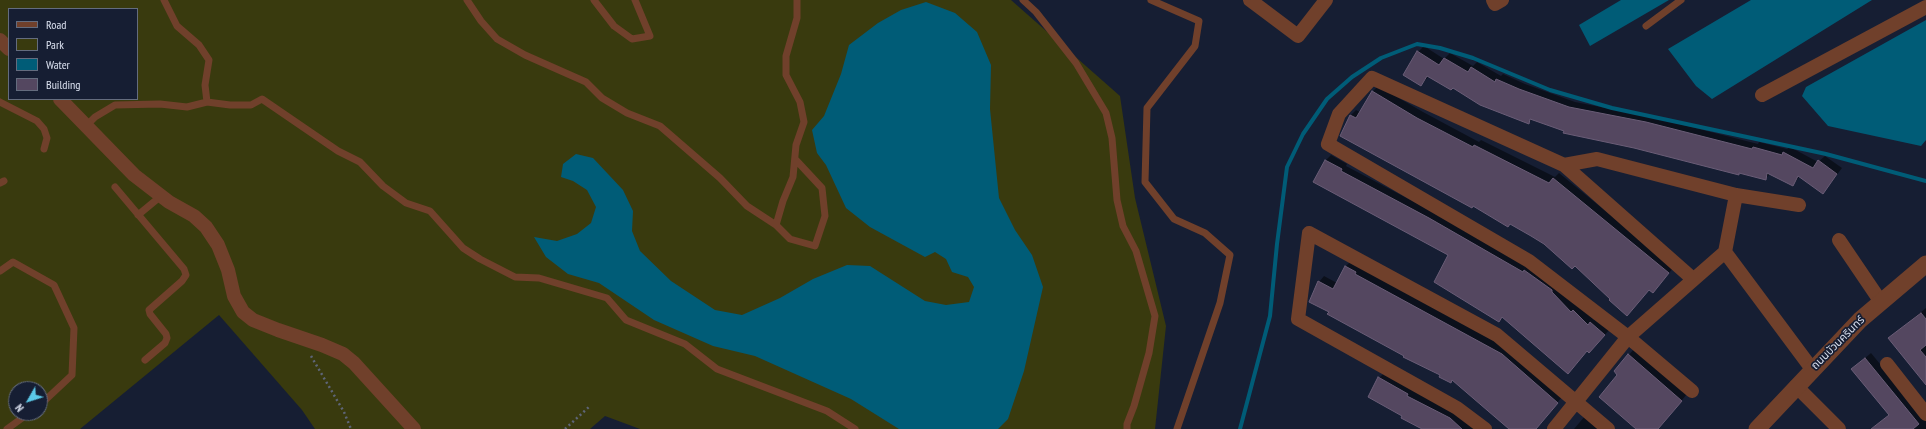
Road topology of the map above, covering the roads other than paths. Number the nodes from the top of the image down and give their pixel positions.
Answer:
1 (164, 0) edge
2 (467, 0) edge
3 (594, 0) edge
4 (635, 0) edge
5 (797, 0) edge
6 (1023, 0) edge
7 (1151, 0) edge
8 (1250, 0) edge
9 (1326, 0) edge
10 (1493, 0) edge
11 (1502, 0) edge
12 (1681, 0) edge
13 (1926, 7) edge
14 (1646, 26) dead end
15 (0, 40) edge
16 (8, 48) edge
17 (1762, 95) dead end
18 (61, 100) edge
19 (0, 102) edge
20 (207, 102) junction
21 (87, 125) junction
22 (44, 149) dead end
23 (795, 159) junction
24 (1564, 165) junction
25 (115, 187) dead end
26 (1736, 195) junction
27 (161, 196) junction
28 (1799, 205) dead end
29 (138, 215) junction
30 (776, 225) junction
31 (1839, 240) dead end
32 (1725, 252) junction
33 (1926, 264) edge
34 (0, 271) edge
35 (1694, 279) junction
36 (1881, 302) junction
37 (1628, 337) junction
38 (145, 360) dead end
39 (1887, 364) dead end
40 (1812, 369) junction
41 (1796, 386) junction
42 (1692, 391) dead end
43 (48, 398) edge
44 (1576, 401) junction
45 (1926, 414) edge
46 (18, 421) edge
47 (7, 429) edge
48 (414, 429) edge
49 (855, 429) edge
50 (1127, 429) edge
51 (1177, 429) edge
52 (1485, 429) edge
53 (1554, 429) edge
54 (1608, 429) edge
55 (1757, 429) edge
56 (1839, 429) edge

1 - 20 lane
2 - 30 lane
3 - 4 lane
5 - 23 lane
6 - 50 lane
7 - 51 lane
8 - 9 street
10 - 11 street
12 - 14 lane
13 - 17 street
15 - 16 street
18 - 21 street
19 - 22 lane
20 - 21 lane
20 - 49 lane
21 - 27 street
23 - 30 lane
23 - 30 lane
24 - 26 street
24 - 35 street
24 - 37 street
25 - 29 lane
26 - 28 street
26 - 32 street
27 - 29 lane
27 - 48 street
29 - 38 lane
31 - 36 street
32 - 35 street
32 - 40 street
33 - 36 street, ถนนบัวนครินทร์
34 - 43 lane
35 - 37 street
36 - 40 street, ถนนบัวนครินทร์
37 - 42 street
37 - 44 street
39 - 45 street
40 - 41 street, ถนนบัวนครินทร์
41 - 55 street, ถนนบัวนครินทร์
41 - 56 street
44 - 52 street
44 - 53 street
44 - 54 street
46 - 47 lane

